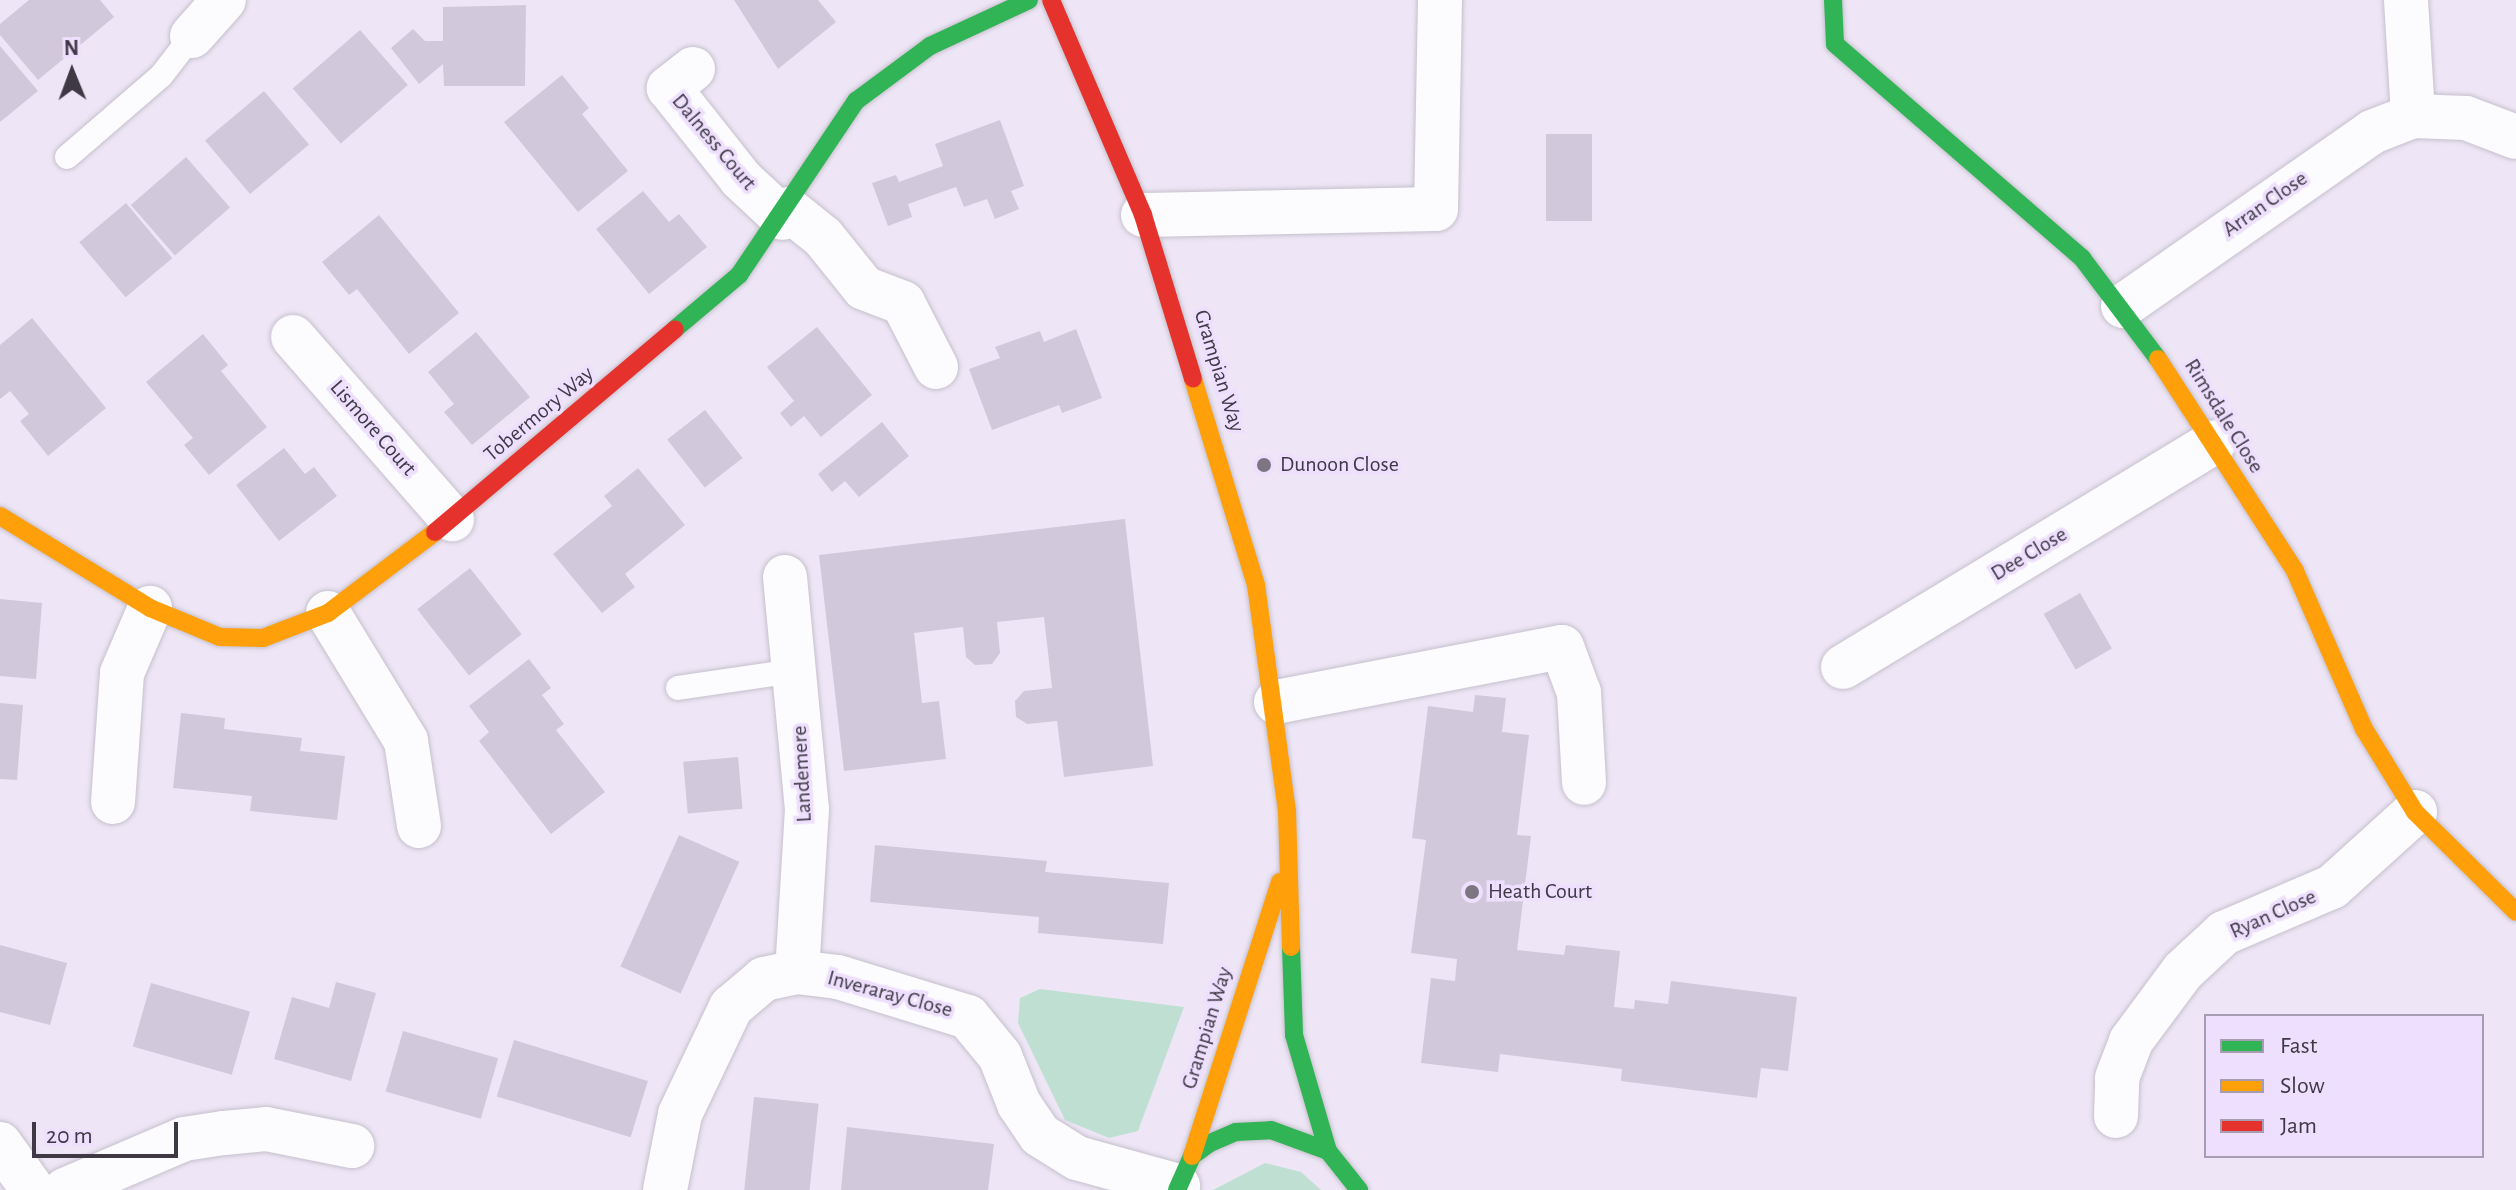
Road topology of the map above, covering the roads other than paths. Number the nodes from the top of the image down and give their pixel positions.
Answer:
1 (224, 0) edge
2 (1029, 0) edge
3 (1051, 0) edge
4 (1440, 0) edge
5 (1833, 0) edge
6 (2406, 0) edge
7 (192, 36) joint
8 (693, 69) dead end
9 (2413, 116) junction
10 (2516, 137) edge
11 (67, 157) dead end
12 (786, 214) junction
13 (1143, 215) junction
14 (2123, 306) junction
15 (293, 337) dead end
16 (936, 367) dead end
17 (2214, 442) junction
18 (0, 516) edge
19 (452, 519) junction
20 (785, 577) dead end
21 (150, 608) junction
22 (328, 613) junction
23 (1843, 667) dead end
24 (795, 671) junction
25 (678, 688) dead end
26 (1276, 702) junction
27 (1584, 783) dead end
28 (113, 802) dead end
29 (2415, 812) junction
30 (419, 826) dead end
31 (1285, 868) junction
32 (2516, 912) edge
33 (797, 972) junction
34 (2116, 1116) dead end
35 (0, 1144) edge
36 (352, 1146) dead end
37 (1328, 1151) junction
38 (1182, 1177) edge
39 (1356, 1185) edge
40 (33, 1190) edge
41 (65, 1190) edge
42 (665, 1190) edge
43 (1373, 1190) edge

1 - 7 street
2 - 12 street, Tobermory Way
3 - 13 street, Grampian Way
4 - 13 street
5 - 14 street, Rimsdale Close
6 - 9 street
7 - 11 lane
8 - 12 street, Dalness Court
9 - 10 street, Arran Close
9 - 14 street, Arran Close
12 - 16 street
12 - 19 street, Tobermory Way
13 - 26 street, Grampian Way
14 - 17 street, Rimsdale Close
15 - 19 street, Lismore Court
17 - 23 street, Dee Close
17 - 29 street, Rimsdale Close
18 - 21 street, Tobermory Way
19 - 22 street, Tobermory Way
20 - 24 street, Landemere
21 - 22 street, Tobermory Way
21 - 28 street
22 - 30 street
24 - 25 lane
24 - 33 street, Landemere
26 - 27 street
26 - 31 street, Grampian Way
29 - 32 street, Rimsdale Close
29 - 34 street, Ryan Close
31 - 37 street, Grampian Way
31 - 38 street, Grampian Way
33 - 38 street, Inveraray Close
33 - 42 street, Inveraray Close
35 - 40 street
36 - 41 street
37 - 38 street
37 - 39 street
39 - 43 street

